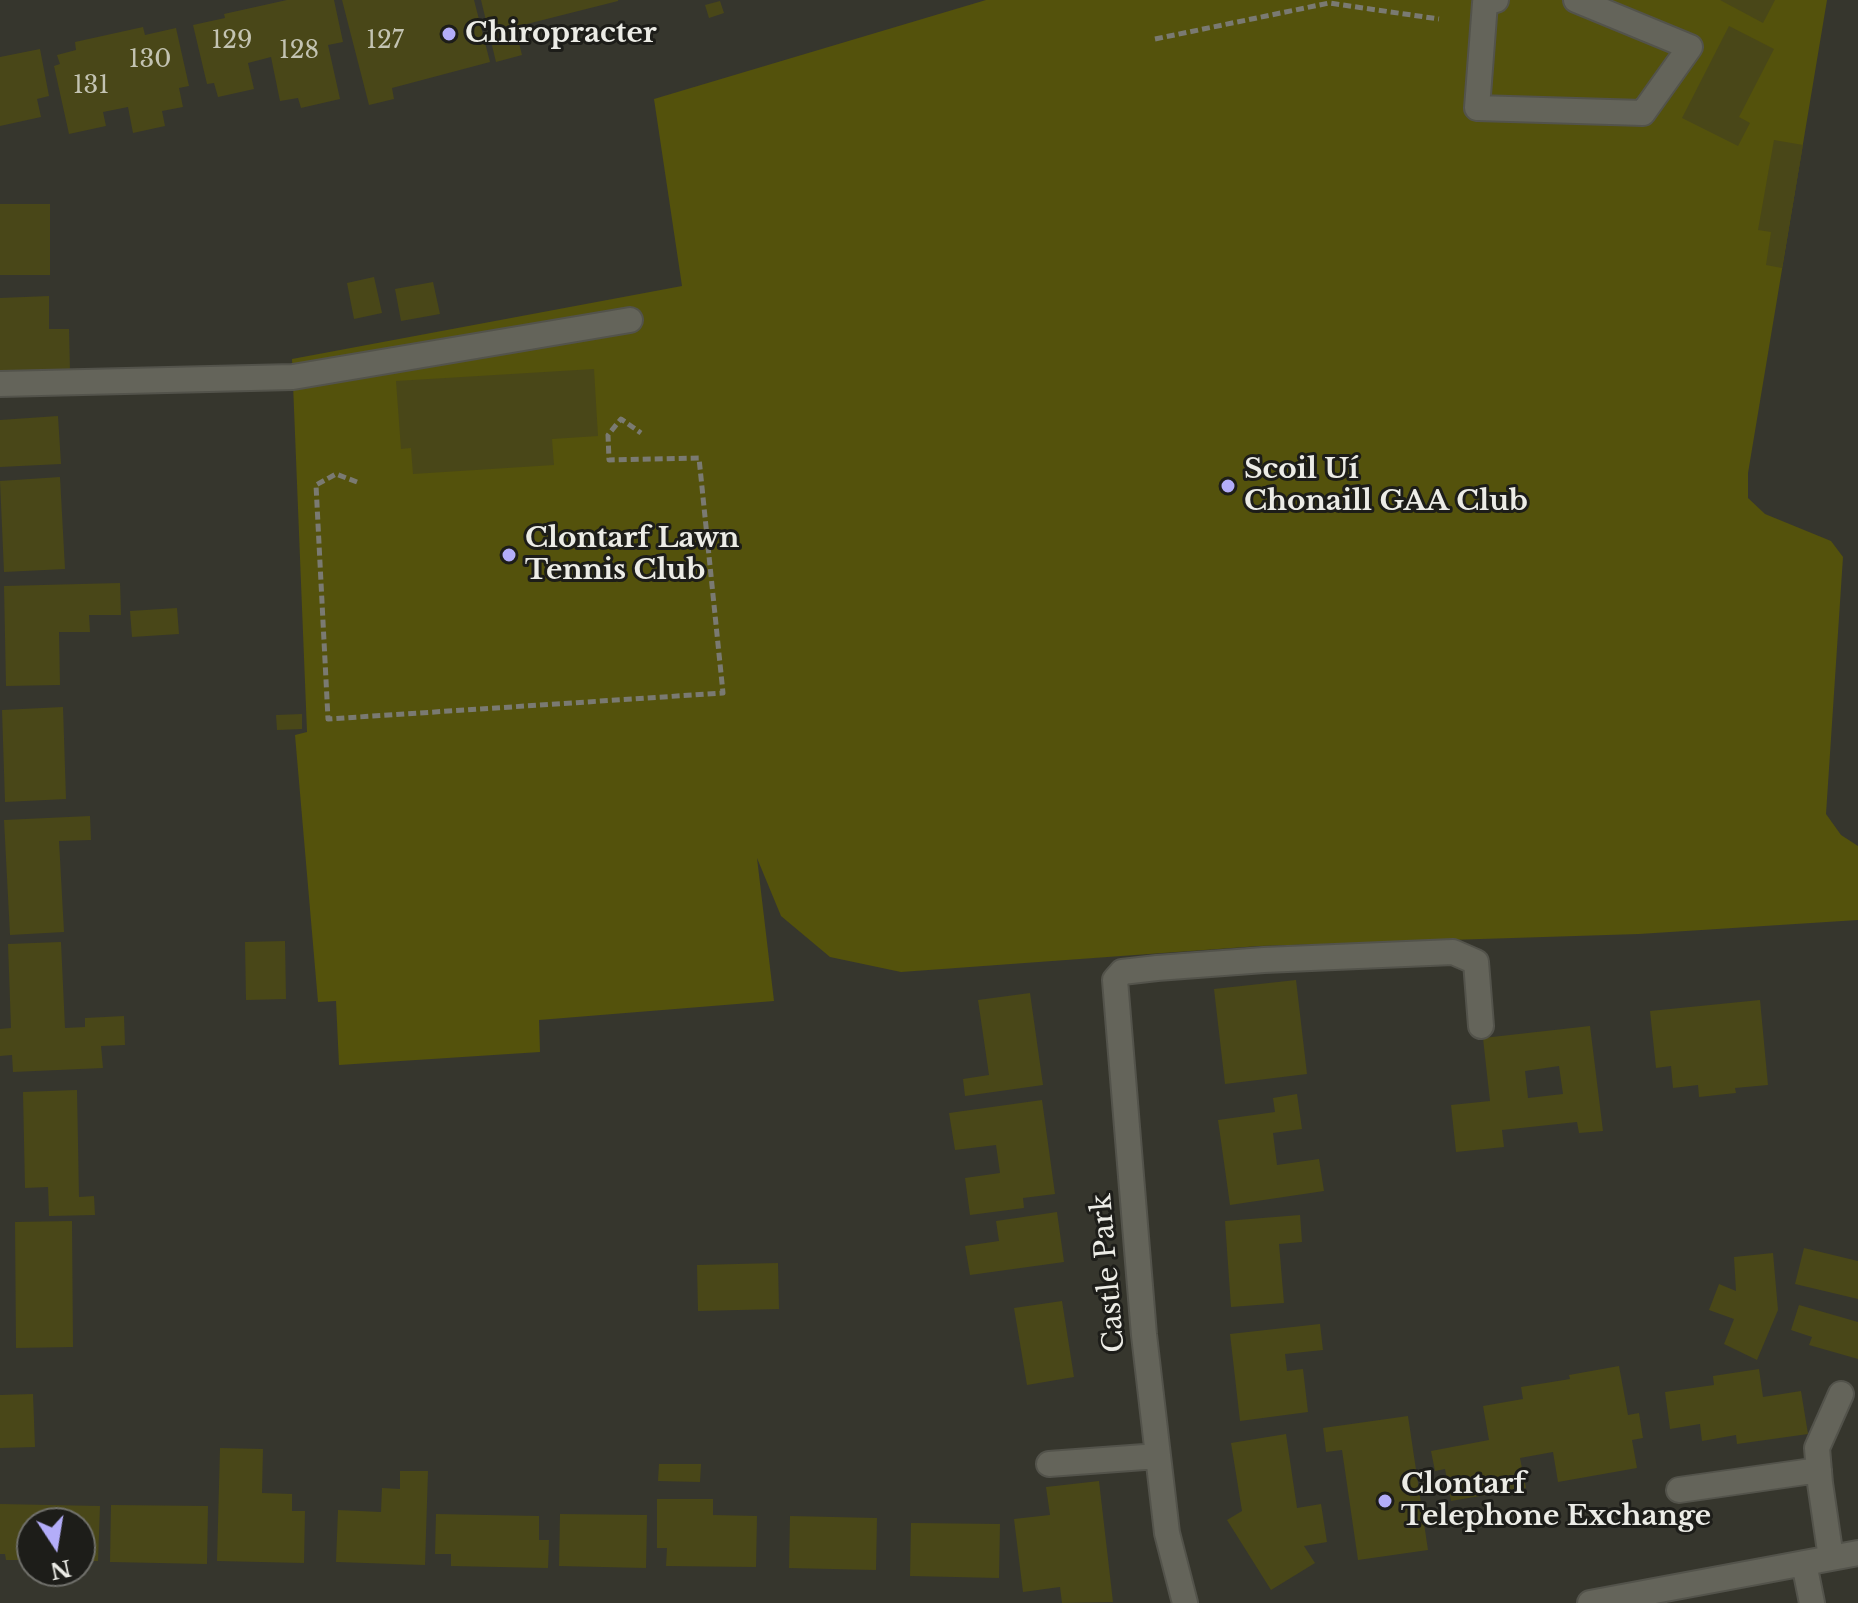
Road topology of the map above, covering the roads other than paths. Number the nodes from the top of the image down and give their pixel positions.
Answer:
1 (1496, 0) edge
2 (1576, 0) edge
3 (630, 320) dead end
4 (0, 384) edge
5 (1481, 1026) dead end
6 (1841, 1394) dead end
7 (1158, 1456) junction
8 (1049, 1464) dead end
9 (1819, 1470) junction
10 (1679, 1490) dead end
11 (1858, 1553) edge
12 (1831, 1558) junction
13 (1804, 1563) junction
14 (1185, 1603) edge
15 (1590, 1603) edge
16 (1812, 1603) edge

1 - 2 street
3 - 4 street
5 - 7 street, Castle Park
6 - 9 street
7 - 8 street
7 - 14 street, Castle Park
9 - 10 street
9 - 12 street
11 - 12 street
12 - 13 street
13 - 15 street
13 - 16 street

